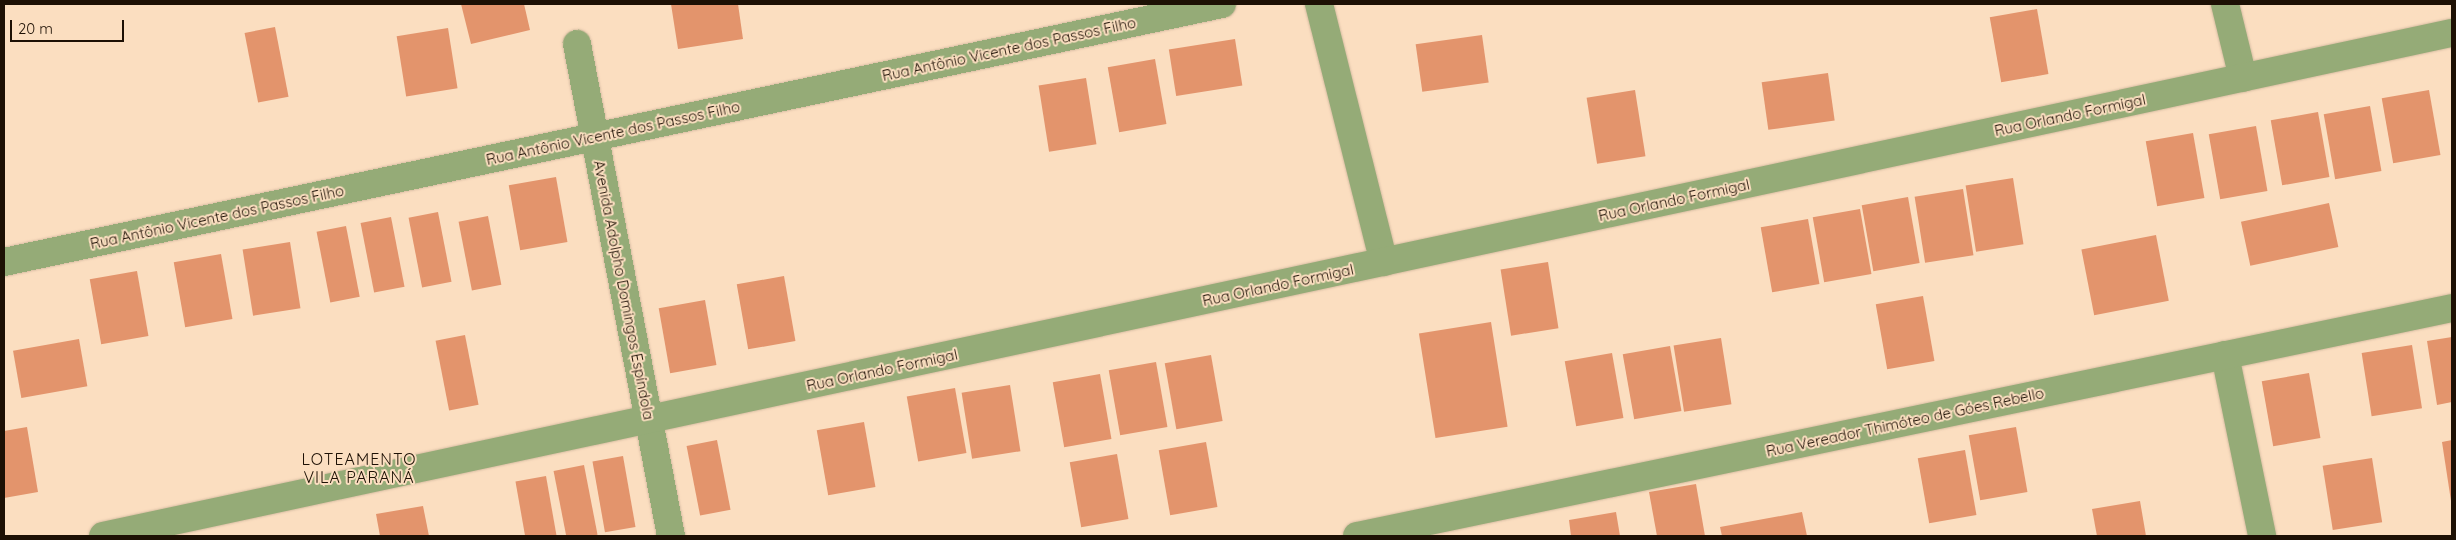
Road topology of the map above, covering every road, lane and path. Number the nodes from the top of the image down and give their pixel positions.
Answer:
1 (1222, 4) edge
2 (1318, 4) edge
3 (2225, 4) edge
4 (2452, 33) edge
5 (577, 44) dead end
6 (2243, 78) junction
7 (595, 136) junction
8 (4, 262) edge
9 (1384, 262) junction
10 (2452, 308) edge
11 (2225, 355) junction
12 (649, 419) junction
13 (103, 536) edge
14 (671, 536) edge
15 (1357, 536) edge
16 (2262, 536) edge

1 - 7 street, Rua Antônio Vicente dos Passos Filho
2 - 9 street
3 - 6 street
4 - 6 street, Rua Orlando Formigal
5 - 7 street, Avenida Adolpho Domingos Espíndola
6 - 9 street, Rua Orlando Formigal
7 - 8 street, Rua Antônio Vicente dos Passos Filho
7 - 12 street, Avenida Adolpho Domingos Espíndola
9 - 12 street, Rua Orlando Formigal
10 - 11 street, Rua Vereador Thimóteo de Góes Rebello
11 - 15 street, Rua Vereador Thimóteo de Góes Rebello
11 - 16 street
12 - 13 street, Rua Orlando Formigal
12 - 14 street, Avenida Adolpho Domingos Espíndola

